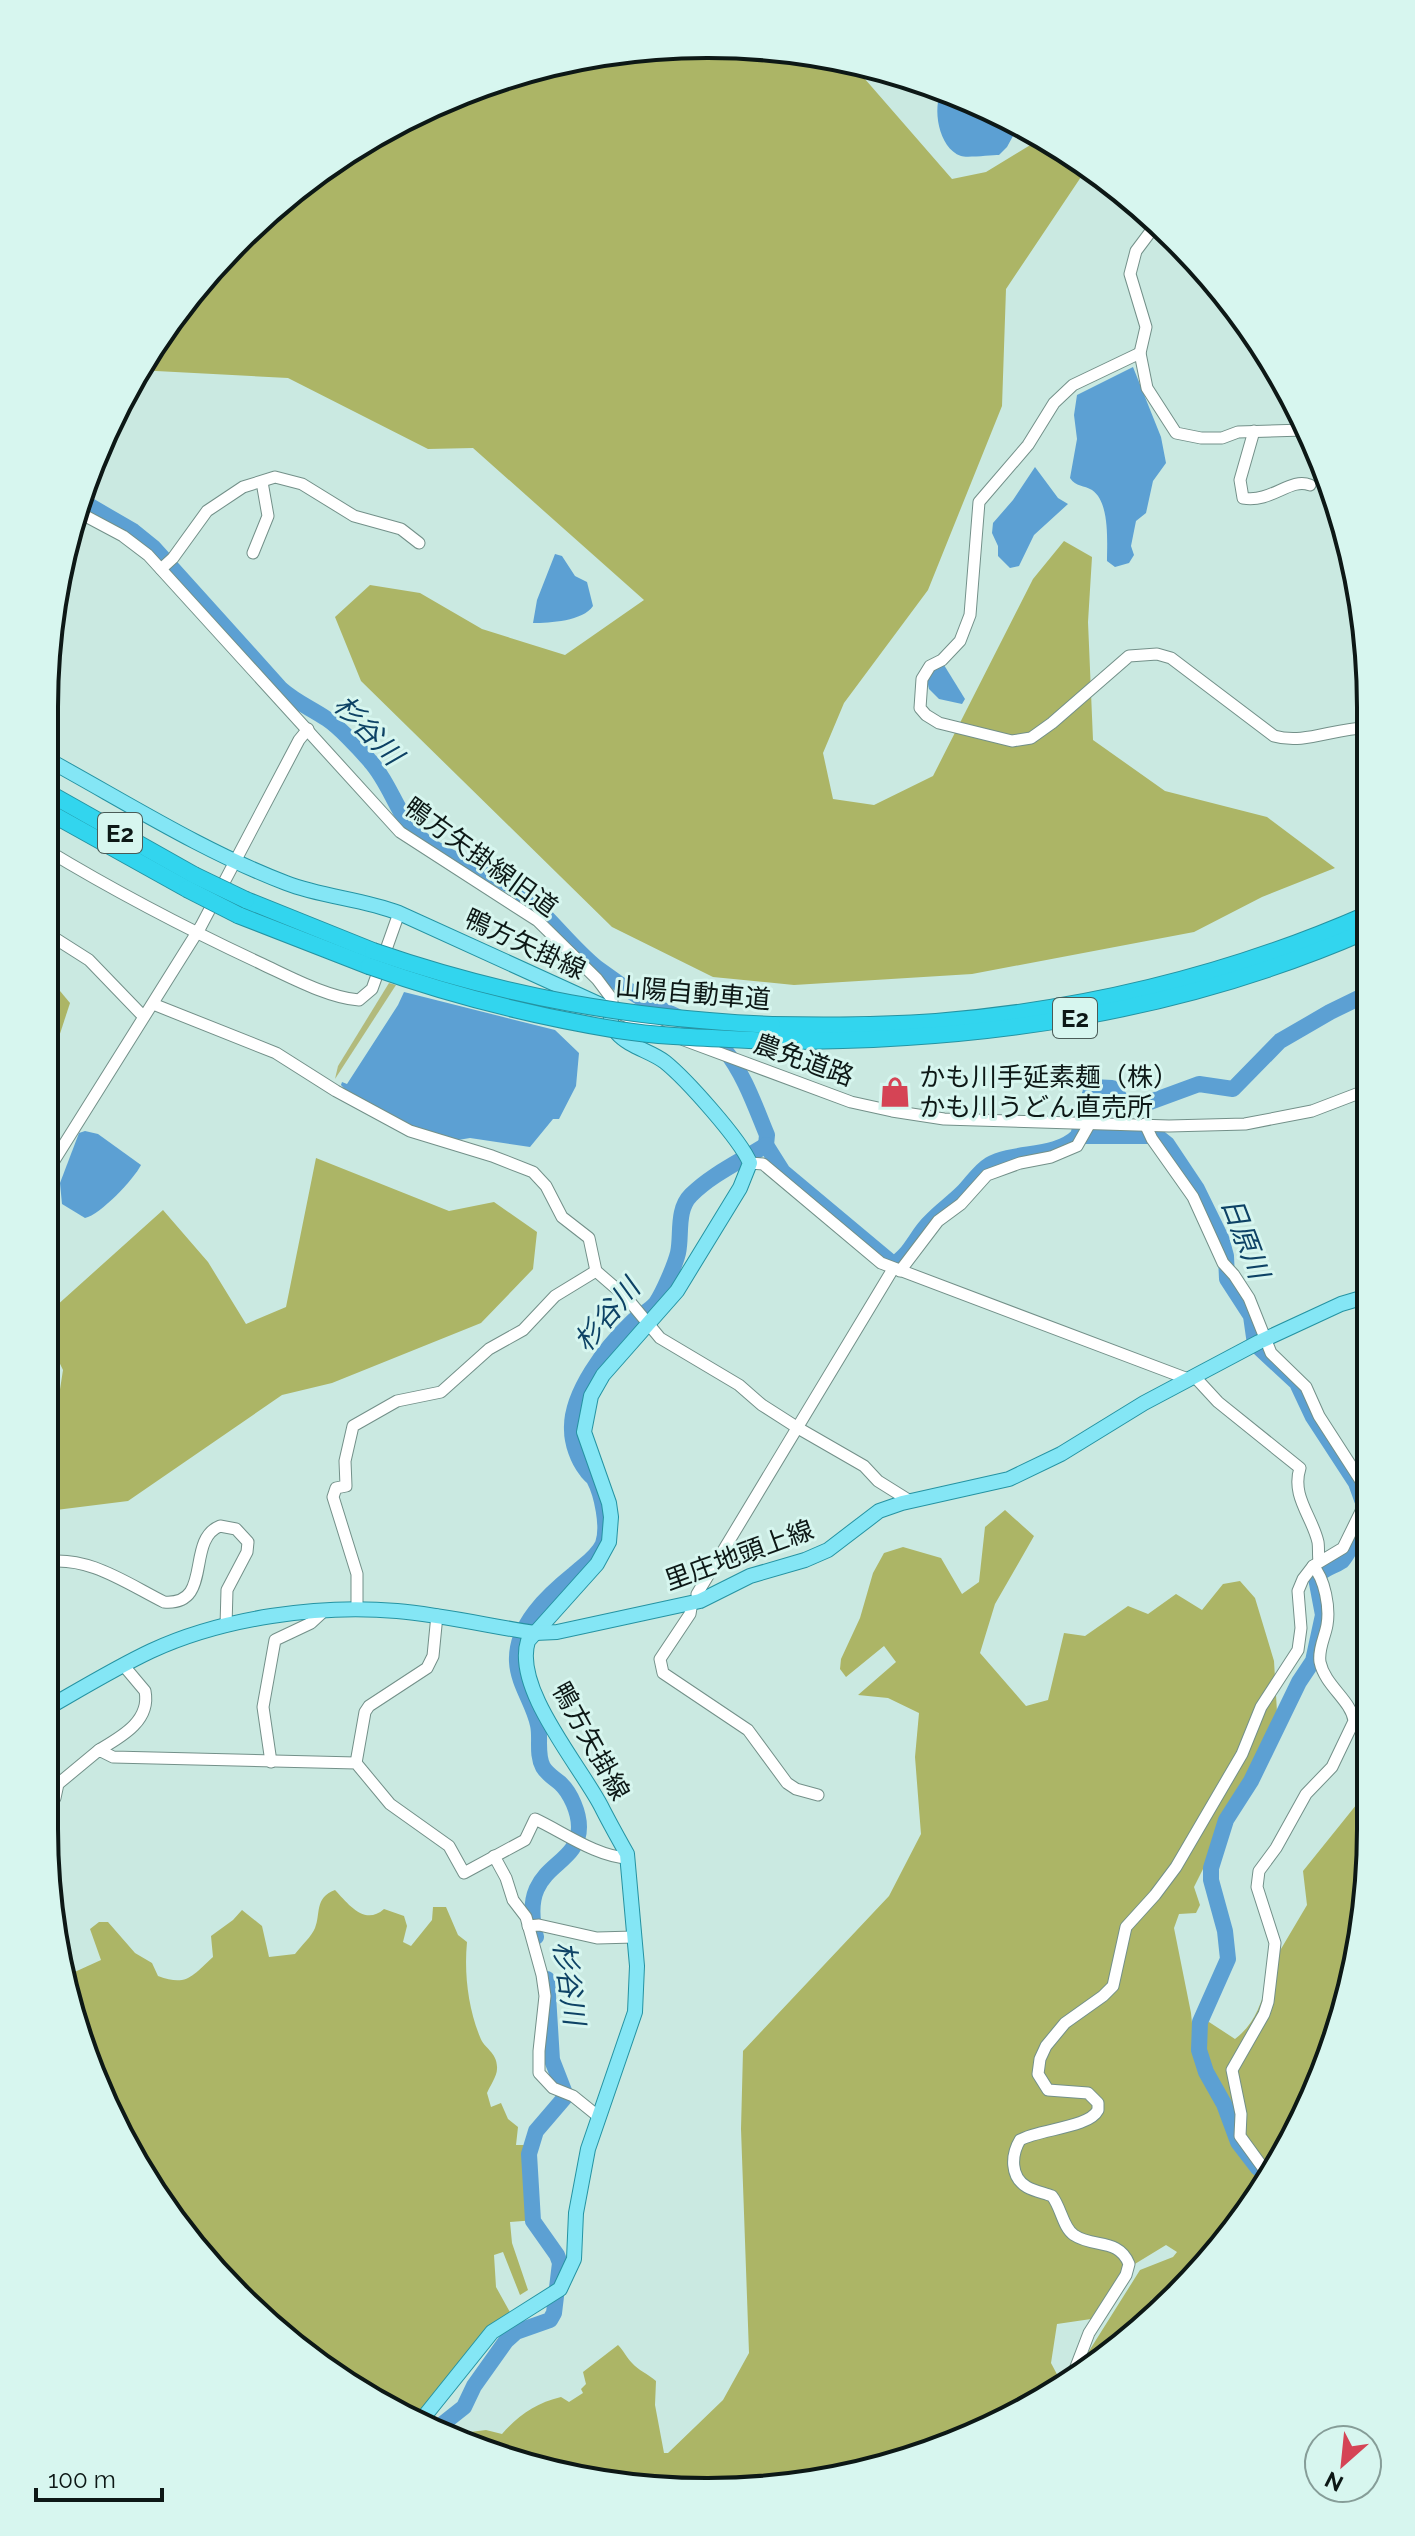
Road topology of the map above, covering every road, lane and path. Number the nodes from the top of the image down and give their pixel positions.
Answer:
1 (1150, 232) edge
2 (1140, 353) junction
3 (1295, 430) edge
4 (1254, 431) junction
5 (262, 482) junction
6 (1310, 485) dead end
7 (87, 517) edge
8 (419, 543) dead end
9 (253, 553) dead end
10 (166, 565) junction
11 (1357, 728) edge
12 (308, 729) junction
13 (58, 765) edge
14 (58, 799) edge
15 (58, 816) edge
16 (58, 857) edge
17 (236, 861) junction
18 (190, 882) junction
19 (399, 913) junction
20 (1357, 918) edge
21 (196, 933) junction
22 (1357, 935) edge
23 (58, 940) edge
24 (597, 979) junction
25 (585, 998) junction
26 (153, 1004) junction
27 (612, 1010) junction
28 (143, 1016) junction
29 (772, 1033) junction
30 (681, 1039) junction
31 (666, 1063) junction
32 (1357, 1097) edge
33 (1085, 1127) junction
34 (1148, 1131) junction
35 (58, 1154) edge
36 (748, 1159) junction
37 (896, 1270) junction
38 (596, 1271) junction
39 (1357, 1299) edge
40 (644, 1320) junction
41 (1259, 1342) junction
42 (1191, 1377) junction
43 (798, 1428) junction
44 (1357, 1482) edge
45 (910, 1501) junction
46 (1357, 1520) edge
47 (58, 1561) edge
48 (1317, 1569) junction
49 (696, 1602) junction
50 (357, 1610) junction
51 (324, 1611) junction
52 (437, 1615) junction
53 (226, 1626) junction
54 (526, 1631) junction
55 (124, 1666) junction
56 (58, 1702) edge
57 (99, 1750) junction
58 (271, 1762) junction
59 (356, 1763) junction
60 (58, 1784) edge
61 (818, 1795) dead end
62 (494, 1856) junction
63 (628, 1858) junction
64 (532, 1926) junction
65 (634, 1937) junction
66 (599, 2117) junction
67 (1262, 2166) edge
68 (1078, 2362) edge
69 (426, 2414) edge

1 - 2 street
2 - 4 street
2 - 11 street
3 - 4 street
4 - 6 street
5 - 8 street
5 - 9 street
5 - 10 street
7 - 10 street, 鴨方矢掛線旧道
10 - 12 street, 鴨方矢掛線旧道
12 - 17 street
12 - 24 street, 鴨方矢掛線旧道
13 - 17 main road, 鴨方矢掛線
14 - 18 highway, 山陽自動車道 / E2
15 - 18 highway, 山陽自動車道 / E2
16 - 21 street
17 - 19 main road, 鴨方矢掛線
17 - 21 street
18 - 29 highway, 山陽自動車道 / E2, bridge
19 - 21 street
19 - 25 main road, 鴨方矢掛線
20 - 29 highway, 山陽自動車道 / E2
21 - 26 street
22 - 29 highway, 山陽自動車道 / E2
23 - 28 street
24 - 25 street
24 - 27 street, 鴨方矢掛線旧道
25 - 27 main road, 鴨方矢掛線
26 - 28 street
26 - 38 street
27 - 30 street, 農免道路
27 - 31 main road
28 - 35 street
30 - 31 main road
30 - 33 street, 農免道路
31 - 36 main road
32 - 34 street, 農免道路
33 - 34 street, 農免道路
33 - 37 street
34 - 41 street
36 - 37 street
36 - 40 main road, 鴨方矢掛線
37 - 42 street
37 - 43 street
38 - 40 street
38 - 50 street
39 - 41 main road, 里庄地頭上線
40 - 43 street
40 - 54 main road, 鴨方矢掛線
41 - 42 main road, 里庄地頭上線
41 - 44 street
42 - 45 main road, 里庄地頭上線
42 - 48 street
43 - 45 street
43 - 49 street
45 - 49 main road, 里庄地頭上線
46 - 48 street
47 - 53 street
48 - 67 street
48 - 68 street
49 - 54 main road, 里庄地頭上線
49 - 61 street
50 - 51 main road, 里庄地頭上線
50 - 52 main road, 里庄地頭上線
51 - 53 main road, 里庄地頭上線
51 - 58 street
52 - 54 main road, 里庄地頭上線
52 - 59 street
53 - 55 main road, 里庄地頭上線
54 - 63 main road, 鴨方矢掛線
55 - 56 main road, 里庄地頭上線
55 - 57 street
57 - 58 street
57 - 60 street
58 - 59 street
59 - 62 street
62 - 63 street
62 - 64 street
63 - 65 main road, 鴨方矢掛線
64 - 65 street
64 - 66 street
65 - 66 main road, 鴨方矢掛線
66 - 69 main road, 鴨方矢掛線

